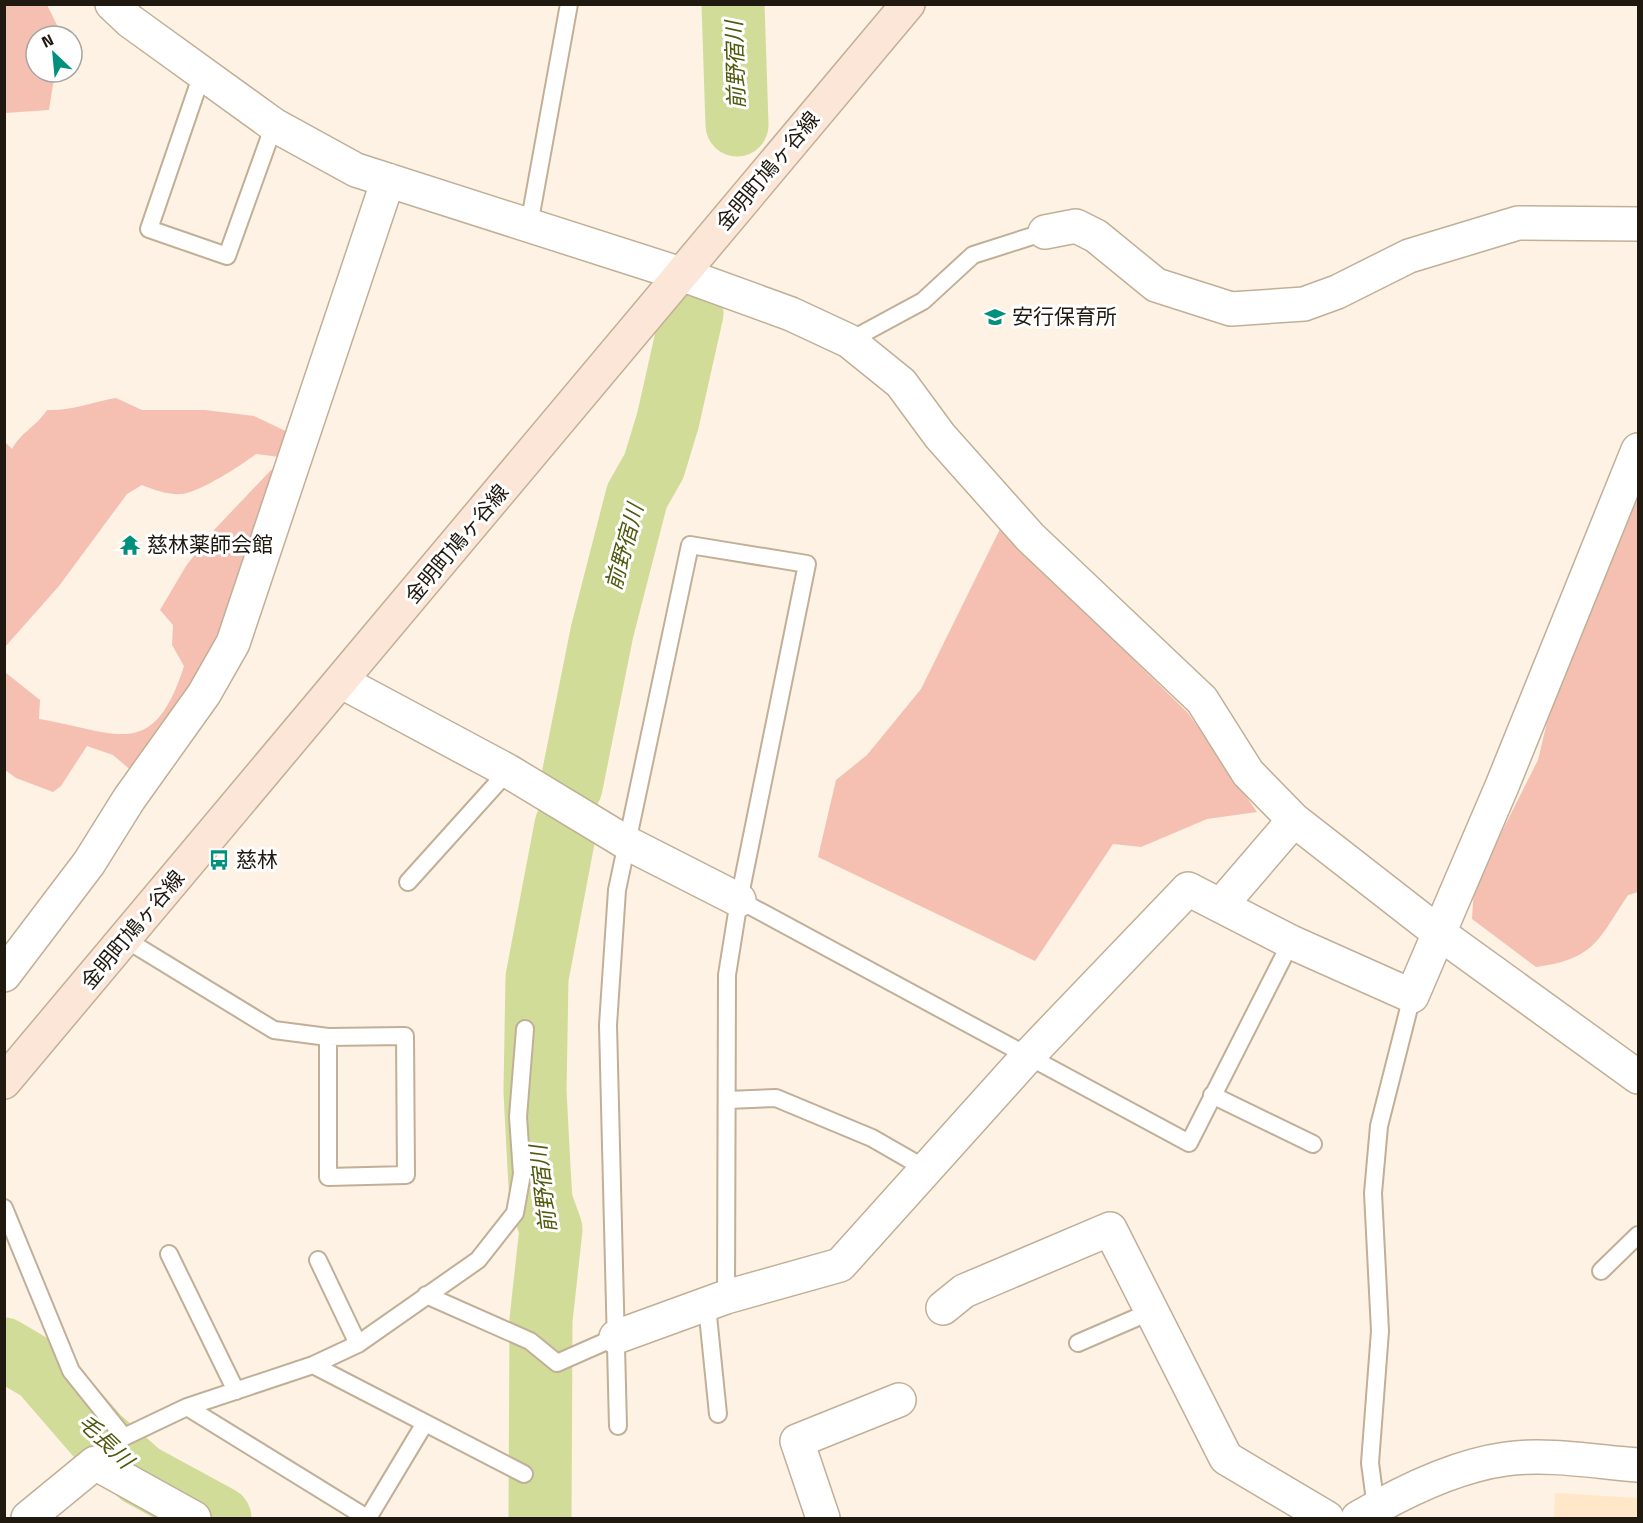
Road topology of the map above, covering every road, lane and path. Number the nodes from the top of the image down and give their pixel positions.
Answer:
1 (112, 4) edge
2 (569, 4) edge
3 (908, 4) edge
4 (202, 74) junction
5 (274, 125) junction
6 (388, 180) junction
7 (1638, 224) edge
8 (529, 225) junction
9 (1045, 232) joint
10 (681, 274) junction
11 (849, 341) junction
12 (1638, 450) edge
13 (342, 682) junction
14 (508, 771) junction
15 (1294, 820) junction
16 (627, 843) junction
17 (408, 882) dead end
18 (739, 900) junction
19 (1221, 905) junction
20 (1438, 933) junction
21 (125, 939) junction
22 (1291, 942) junction
23 (4, 975) edge
24 (1412, 996) junction
25 (525, 1029) dead end
26 (328, 1037) junction
27 (1027, 1057) junction
28 (1638, 1077) edge
29 (4, 1082) edge
30 (1212, 1095) junction
31 (727, 1100) junction
32 (1313, 1144) dead end
33 (926, 1169) junction
34 (4, 1208) edge
35 (1638, 1235) edge
36 (169, 1254) dead end
37 (318, 1260) dead end
38 (1600, 1272) dead end
39 (426, 1295) junction
40 (716, 1302) junction
41 (943, 1308) dead end
42 (1152, 1311) junction
43 (616, 1337) junction
44 (1078, 1343) dead end
45 (358, 1344) junction
46 (313, 1365) junction
47 (236, 1391) junction
48 (898, 1400) dead end
49 (187, 1407) junction
50 (718, 1414) dead end
51 (425, 1423) junction
52 (618, 1426) dead end
53 (124, 1437) junction
54 (95, 1463) junction
55 (1638, 1465) edge
56 (525, 1474) dead end
57 (1367, 1513) edge
58 (28, 1518) edge
59 (194, 1518) edge
60 (368, 1518) edge
61 (823, 1518) edge
62 (1327, 1518) edge

1 - 4 street
2 - 8 lane
3 - 10 main road, 金明町鳩ヶ谷線
4 - 5 street
4 - 5 lane
5 - 6 street
6 - 8 street
6 - 23 street
7 - 9 street
8 - 10 street
9 - 11 lane
10 - 11 street
10 - 13 main road, 金明町鳩ヶ谷線
11 - 15 street
12 - 20 street
13 - 14 street
13 - 21 main road, 金明町鳩ヶ谷線
14 - 16 street
14 - 17 lane
15 - 19 street
15 - 20 street
16 - 18 street
16 - 18 lane
16 - 43 lane
18 - 27 lane
18 - 31 lane
19 - 22 street
19 - 27 street
20 - 24 street
20 - 28 street
21 - 26 lane
21 - 29 main road, 金明町鳩ヶ谷線
22 - 24 street
22 - 30 lane
24 - 57 lane
25 - 39 lane
26 - 26 lane
27 - 30 lane
27 - 33 street
30 - 32 lane
31 - 33 lane
31 - 40 lane
33 - 40 street
34 - 53 lane
35 - 38 lane
36 - 47 lane
37 - 45 lane
39 - 43 lane
39 - 45 lane
40 - 43 street
40 - 50 lane
41 - 42 street
42 - 44 lane
42 - 62 street
43 - 52 lane
45 - 46 lane
46 - 47 lane
46 - 51 lane
47 - 49 lane
48 - 61 street
49 - 53 lane
49 - 60 lane
51 - 56 lane
51 - 60 lane
53 - 54 lane
54 - 58 street
54 - 59 street
55 - 57 street

